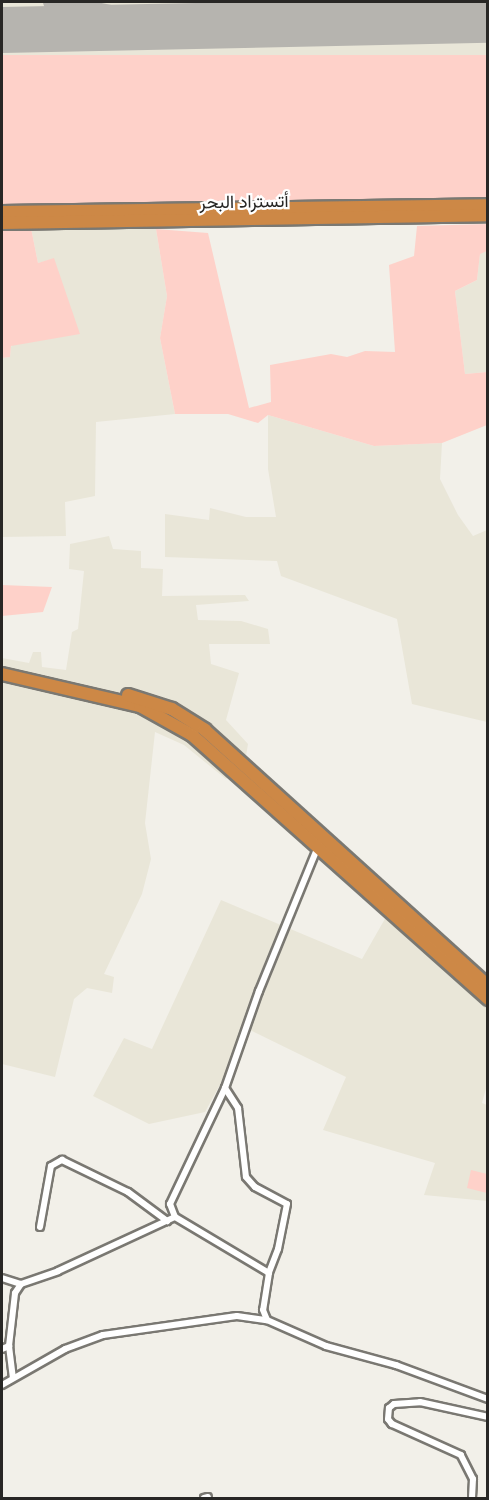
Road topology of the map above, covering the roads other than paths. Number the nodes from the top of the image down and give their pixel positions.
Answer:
1 (488, 205) edge
2 (2, 212) edge
3 (488, 215) edge
4 (2, 223) edge
5 (2, 666) edge
6 (2, 674) edge
7 (317, 849) junction
8 (488, 986) edge
9 (488, 999) edge
10 (225, 1088) junction
11 (175, 1217) junction
12 (167, 1221) junction
13 (40, 1227) dead end
14 (269, 1274) junction
15 (2, 1278) edge
16 (21, 1284) junction
17 (263, 1306) junction
18 (254, 1317) junction
19 (267, 1320) junction
20 (9, 1346) junction
21 (2, 1349) edge
22 (13, 1378) junction
23 (2, 1385) edge
24 (488, 1399) edge
25 (488, 1417) edge
26 (472, 1498) edge

1 - 2 highway, أتستراد البحر
3 - 4 highway, أتستراد البحر
5 - 8 highway
6 - 7 highway
7 - 9 highway
7 - 10 street
10 - 11 street
10 - 14 street
11 - 12 street
11 - 14 street
12 - 13 street
12 - 16 street
14 - 17 street
15 - 16 street
16 - 20 street
17 - 18 street
17 - 19 street
18 - 19 street
18 - 22 street
19 - 24 street
20 - 21 street
20 - 22 street
22 - 23 street
25 - 26 street

